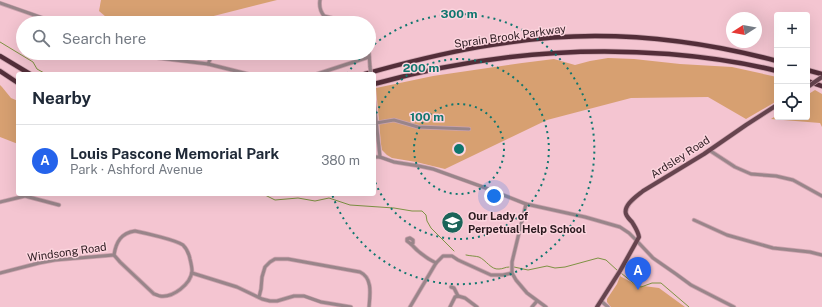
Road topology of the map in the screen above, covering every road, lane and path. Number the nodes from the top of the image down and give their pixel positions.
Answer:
1 (320, 0) edge
2 (0, 3) edge
3 (37, 16) edge
4 (324, 16) edge
5 (0, 56) edge
6 (175, 60) edge
7 (210, 60) edge
8 (355, 60) edge
9 (369, 60) edge
10 (774, 60) edge
11 (208, 64) junction
12 (774, 70) edge
13 (0, 71) edge
14 (810, 71) edge
15 (27, 72) edge
16 (240, 72) edge
17 (322, 72) edge
18 (371, 72) edge
19 (373, 72) edge
20 (822, 76) edge
21 (16, 82) edge
22 (810, 83) edge
23 (376, 84) edge
24 (810, 84) edge
25 (822, 86) edge
26 (774, 107) edge
27 (376, 123) joint
28 (469, 129) dead end
29 (709, 150) junction
30 (376, 157) edge
31 (380, 157) junction
32 (822, 196) edge
33 (0, 202) edge
34 (526, 204) junction
35 (59, 205) dead end
36 (694, 220) dead end
37 (637, 240) junction
38 (411, 244) dead end
39 (114, 255) junction
40 (822, 255) edge
41 (436, 263) junction
42 (192, 273) junction
43 (512, 273) junction
44 (0, 274) edge
45 (451, 287) dead end
46 (458, 296) junction
47 (259, 297) junction
48 (537, 301) junction
49 (601, 301) junction
50 (351, 307) edge
51 (368, 307) edge
52 (410, 307) edge
53 (450, 307) edge
54 (477, 307) edge
55 (532, 307) edge
56 (546, 307) edge
57 (597, 307) edge
58 (608, 307) edge
59 (733, 307) edge

1 - 4 street
2 - 3 street
5 - 15 highway
6 - 11 street
7 - 11 street
8 - 17 street
9 - 18 street, bridge
10 - 19 highway, Sprain Brook Parkway
11 - 16 street
12 - 23 highway, Sprain Brook Parkway
13 - 21 highway
14 - 20 highway
20 - 22 main road, bridge
24 - 25 highway
26 - 29 main road, Ardsley Road
27 - 28 street
27 - 31 street
29 - 32 street
29 - 37 main road, Ardsley Road
30 - 31 street
31 - 34 street
33 - 35 street
34 - 37 street
34 - 43 street
36 - 40 street
37 - 49 main road
37 - 59 street
38 - 41 street
39 - 42 street
39 - 42 street
39 - 44 street, Windsong Road
41 - 43 street
41 - 52 street
42 - 47 street
43 - 48 street
45 - 46 street
46 - 53 street
46 - 54 street
47 - 50 street
47 - 51 street
48 - 55 street
48 - 56 street
49 - 57 main road
49 - 58 street

